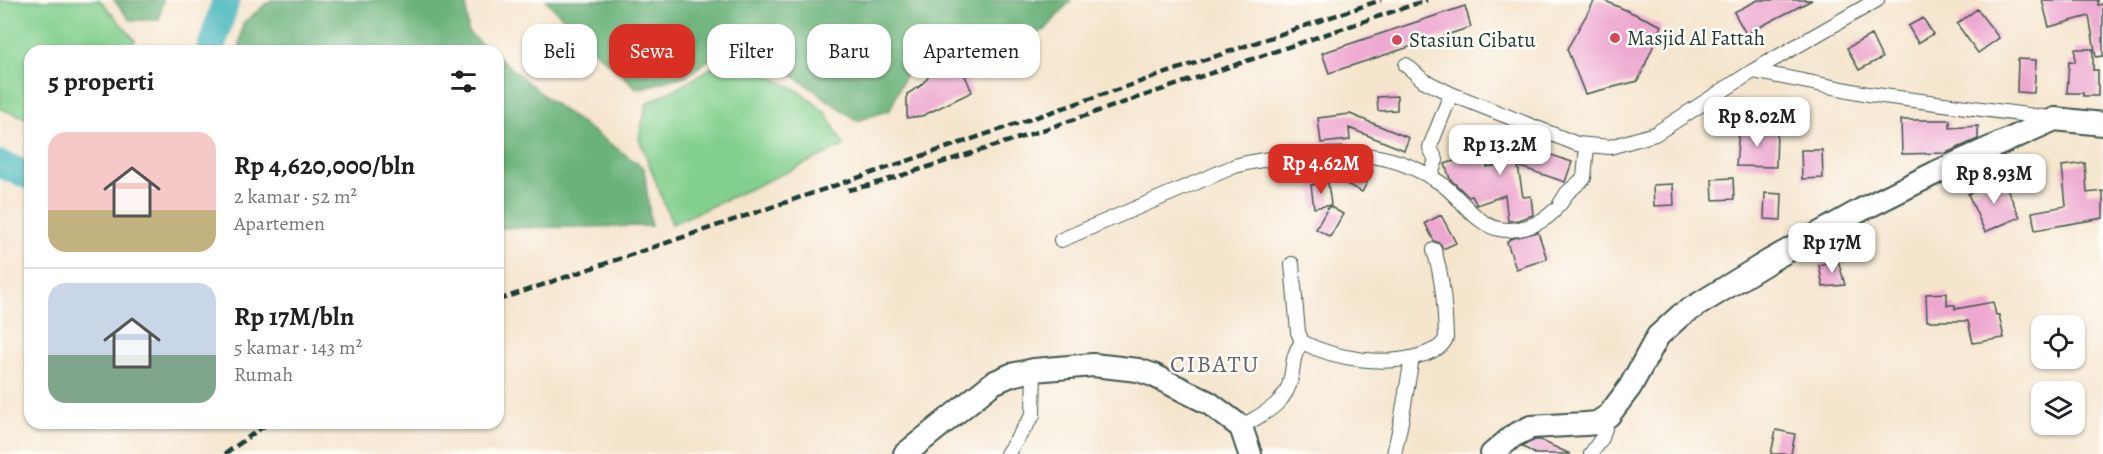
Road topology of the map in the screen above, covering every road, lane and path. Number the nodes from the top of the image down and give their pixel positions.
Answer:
1 (1877, 0) edge
2 (1406, 66) dead end
3 (1752, 71) junction
4 (1451, 94) junction
5 (2055, 119) junction
6 (2103, 124) edge
7 (1587, 146) junction
8 (1430, 177) junction
9 (1061, 240) dead end
10 (1434, 250) dead end
11 (1292, 264) dead end
12 (1302, 342) junction
13 (1412, 358) junction
14 (1034, 370) junction
15 (1609, 415) junction
16 (1241, 427) junction
17 (1011, 453) edge
18 (905, 454) edge
19 (1250, 454) edge
20 (1394, 454) edge
21 (1492, 454) edge
22 (1591, 454) edge

1 - 3 street
2 - 4 street
3 - 5 street
3 - 7 street
4 - 7 street
4 - 8 street
5 - 6 main road
5 - 15 main road
7 - 8 street
8 - 9 street
10 - 13 street
11 - 12 street
12 - 13 street
12 - 16 street
13 - 20 street
14 - 16 main road
14 - 17 street
14 - 18 main road
15 - 21 main road
15 - 22 street
16 - 19 main road

